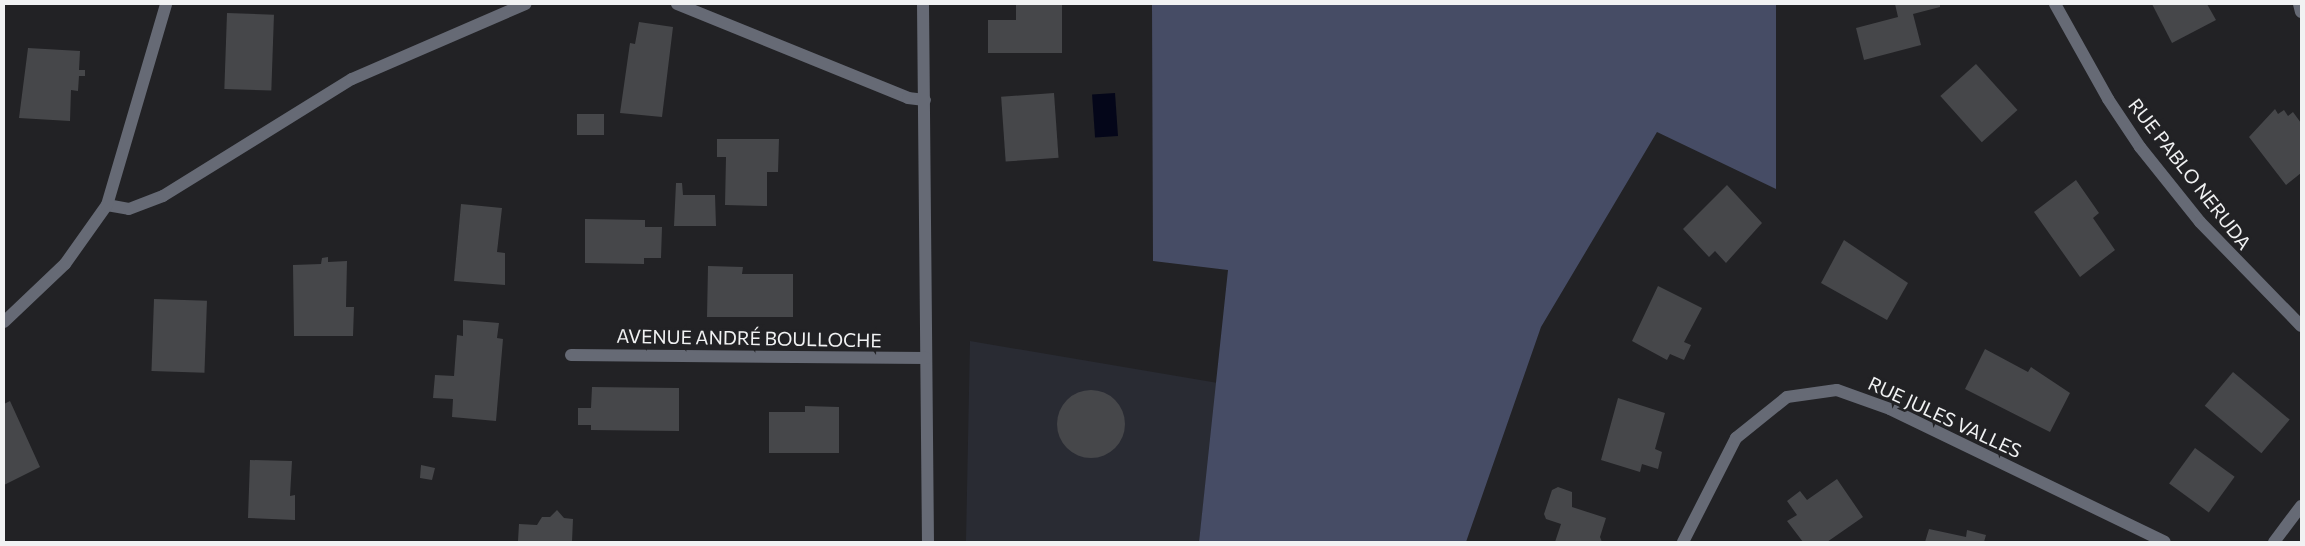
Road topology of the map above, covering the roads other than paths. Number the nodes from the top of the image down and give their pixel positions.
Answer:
1 (166, 4) edge
2 (525, 4) edge
3 (677, 4) edge
4 (923, 4) edge
5 (2055, 4) edge
6 (2299, 4) edge
7 (2301, 12) edge
8 (925, 100) junction
9 (107, 205) junction
10 (4, 322) edge
11 (2301, 326) edge
12 (571, 355) dead end
13 (926, 358) junction
14 (2301, 506) edge
15 (928, 542) edge
16 (1683, 542) edge
17 (2165, 542) edge
18 (2274, 542) edge

1 - 9 street
2 - 9 street
3 - 8 street
4 - 8 street
5 - 11 street, RUE PABLO NERUDA
6 - 7 street
8 - 13 street
9 - 10 street
12 - 13 street, AVENUE ANDRÉ BOULLOCHE
13 - 15 street
14 - 18 street
16 - 17 street, RUE JULES VALLES

